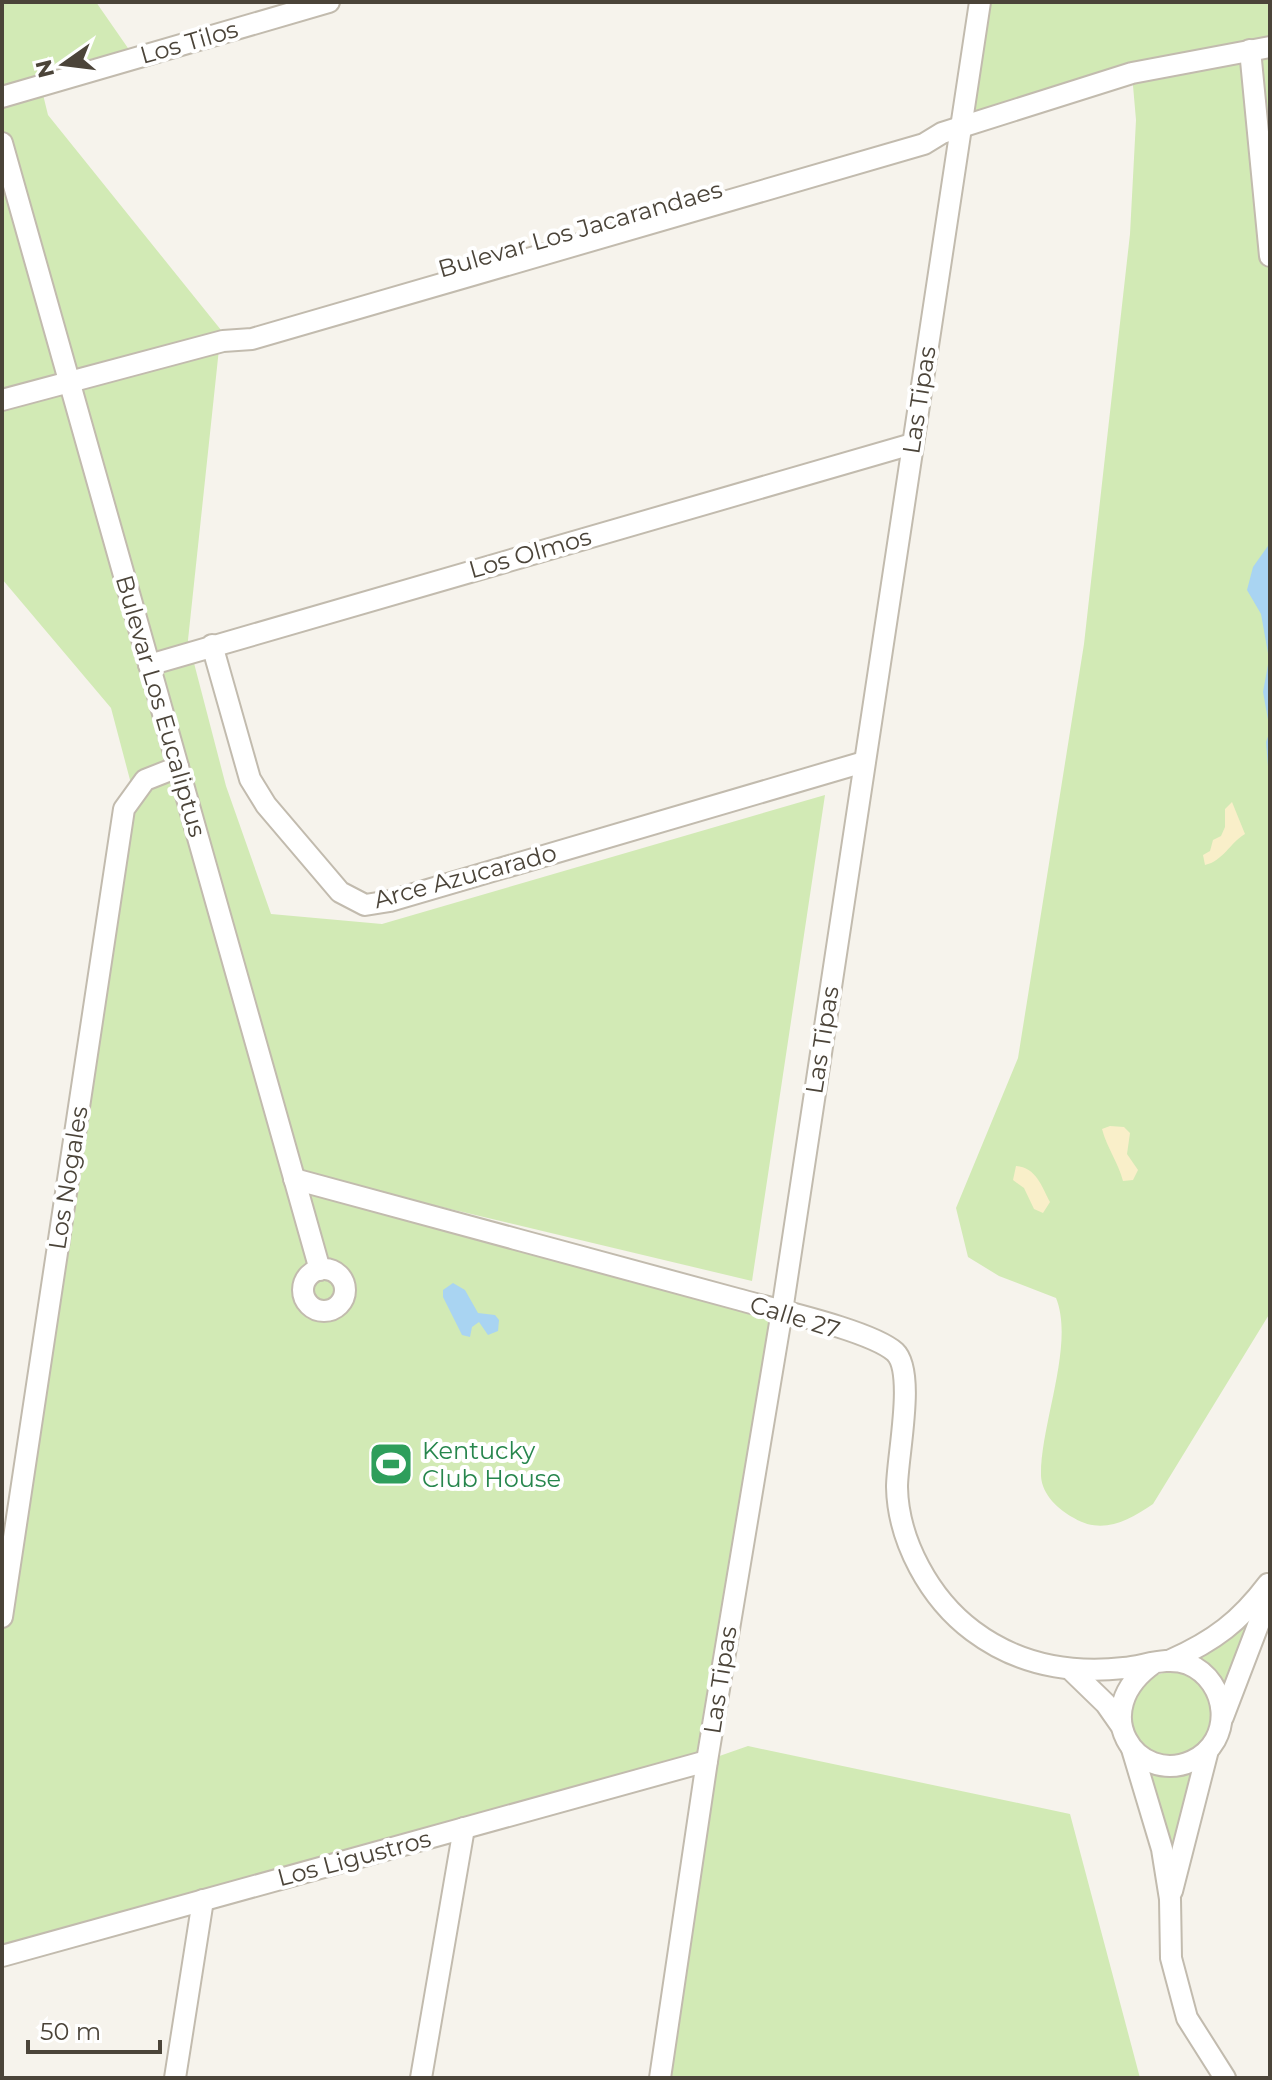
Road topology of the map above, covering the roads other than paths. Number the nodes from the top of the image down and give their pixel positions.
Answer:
1 (329, 2) edge
2 (980, 2) edge
3 (1260, 49) edge
4 (2, 97) edge
5 (951, 131) junction
6 (2, 143) edge
7 (1270, 256) edge
8 (69, 382) junction
9 (2, 400) edge
10 (912, 444) junction
11 (212, 645) junction
12 (149, 665) junction
13 (864, 762) junction
14 (178, 767) junction
15 (294, 1179) junction
16 (320, 1270) dead end
17 (782, 1311) junction
18 (1270, 1581) edge
19 (1270, 1594) edge
20 (2, 1617) edge
21 (1162, 1661) junction
22 (1072, 1671) junction
23 (1223, 1717) junction
24 (1120, 1724) junction
25 (1132, 1749) junction
26 (1208, 1750) junction
27 (707, 1761) junction
28 (464, 1828) junction
29 (1170, 1899) junction
30 (203, 1900) junction
31 (6, 1951) edge
32 (175, 2078) edge
33 (421, 2078) edge
34 (660, 2078) edge
35 (1225, 2078) edge

1 - 4 street, Los Tilos
2 - 5 street, Las Tipas
3 - 5 street, Bulevar Los Jacarandaes
3 - 7 street, Bulevar Los Jacarandaes
5 - 8 street, Bulevar Los Jacarandaes
5 - 10 street, Las Tipas
6 - 8 street, Bulevar Los Eucaliptus
8 - 9 street, Bulevar Los Jacarandaes
8 - 12 street, Bulevar Los Eucaliptus
10 - 11 street, Los Olmos
10 - 13 street, Las Tipas
11 - 12 street, Los Olmos
11 - 13 street, Arce Azucarado
12 - 14 street, Bulevar Los Eucaliptus
13 - 17 street, Las Tipas
14 - 15 street, Bulevar Los Eucaliptus
14 - 20 street, Los Nogales
15 - 16 street, Bulevar Los Eucaliptus
15 - 17 street, Calle 27
17 - 22 street, Calle 27
17 - 27 street, Las Tipas
18 - 21 street
19 - 23 street
21 - 22 street, Calle 27
21 - 23 street
21 - 24 street
22 - 24 street
23 - 26 street
24 - 25 street
25 - 26 street
25 - 29 street
26 - 29 street
27 - 28 street, Los Ligustros
27 - 34 street, Las Tipas
28 - 30 street, Los Ligustros
28 - 33 street
29 - 35 street
30 - 31 street, Los Ligustros
30 - 32 street

